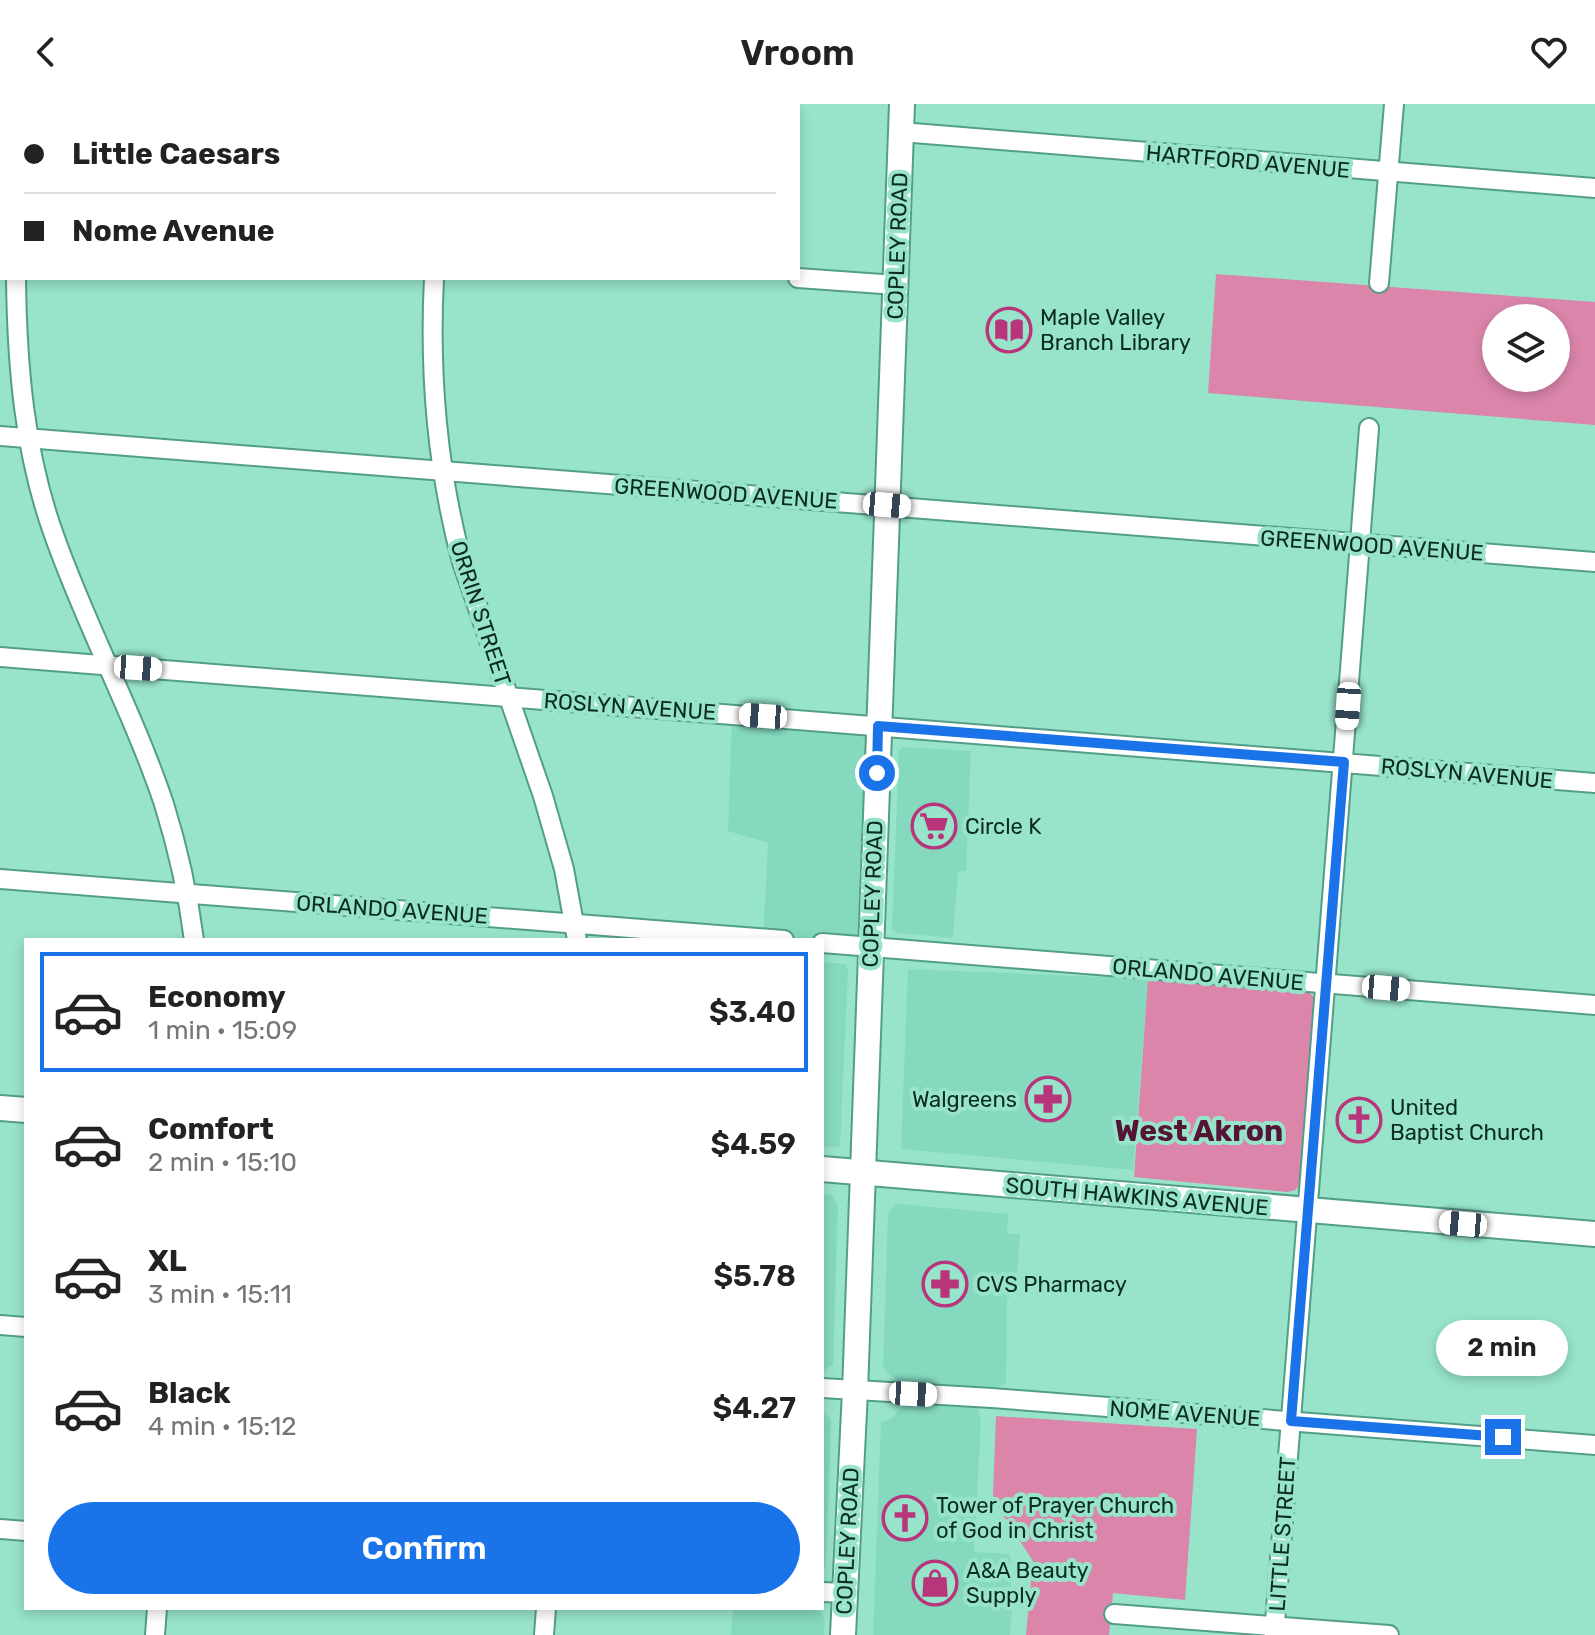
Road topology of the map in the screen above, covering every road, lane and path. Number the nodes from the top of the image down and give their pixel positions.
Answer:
1 (902, 104) edge
2 (1394, 104) edge
3 (901, 132) junction
4 (1389, 172) junction
5 (1595, 188) edge
6 (800, 278) edge
7 (16, 280) edge
8 (434, 280) edge
9 (1379, 283) dead end
10 (896, 285) junction
11 (1369, 428) dead end
12 (0, 436) edge
13 (29, 439) junction
14 (441, 472) junction
15 (887, 505) junction
16 (1360, 543) junction
17 (1595, 562) edge
18 (0, 657) edge
19 (107, 666) junction
20 (508, 697) junction
21 (878, 726) junction
22 (1344, 762) junction
23 (1595, 783) edge
24 (0, 879) edge
25 (188, 895) junction
26 (576, 931) edge
27 (194, 938) edge
28 (738, 938) edge
29 (824, 943) edge
30 (871, 947) junction
31 (1326, 984) junction
32 (1595, 1005) edge
33 (0, 1108) edge
34 (24, 1110) edge
35 (824, 1169) edge
36 (863, 1173) junction
37 (1308, 1210) junction
38 (1595, 1234) edge
39 (0, 1325) edge
40 (24, 1327) edge
41 (824, 1388) edge
42 (855, 1391) junction
43 (1291, 1421) junction
44 (1595, 1445) edge
45 (0, 1529) edge
46 (24, 1531) edge
47 (833, 1592) edge
48 (157, 1610) edge
49 (546, 1610) edge
50 (1114, 1614) dead end
51 (1274, 1630) edge
52 (155, 1635) edge
53 (544, 1635) edge
54 (843, 1635) edge
55 (1389, 1635) edge

1 - 3 main road, COPLEY ROAD
2 - 4 street
3 - 4 street, HARTFORD AVENUE
3 - 10 main road, COPLEY ROAD
4 - 5 street, HARTFORD AVENUE
4 - 9 street
6 - 10 street
7 - 13 street
8 - 14 street, ORRIN STREET
10 - 15 main road, COPLEY ROAD
11 - 16 street, LITTLE STREET
12 - 13 street, GREENWOOD AVENUE
13 - 14 street, GREENWOOD AVENUE
13 - 19 street
14 - 15 street, GREENWOOD AVENUE
14 - 20 street, ORRIN STREET
15 - 16 street, GREENWOOD AVENUE
15 - 21 main road, COPLEY ROAD
16 - 17 street, GREENWOOD AVENUE
16 - 22 street, LITTLE STREET
18 - 19 street, ROSLYN AVENUE
19 - 20 street, ROSLYN AVENUE
19 - 25 street
20 - 21 street, ROSLYN AVENUE
20 - 26 street, ORRIN STREET
21 - 22 street, ROSLYN AVENUE
21 - 30 main road, COPLEY ROAD
22 - 23 street, ROSLYN AVENUE
22 - 31 street, LITTLE STREET
24 - 25 street, ORLANDO AVENUE
25 - 26 street, ORLANDO AVENUE
25 - 27 street
26 - 28 street, ORLANDO AVENUE
29 - 30 street, ORLANDO AVENUE
30 - 31 street, ORLANDO AVENUE
30 - 36 main road, COPLEY ROAD
31 - 32 street, ORLANDO AVENUE
31 - 37 street, LITTLE STREET
33 - 34 main road
35 - 36 main road, SOUTH HAWKINS AVENUE
36 - 37 main road, SOUTH HAWKINS AVENUE
36 - 42 main road, COPLEY ROAD
37 - 38 main road, SOUTH HAWKINS AVENUE
37 - 43 street, LITTLE STREET
39 - 40 street
41 - 42 street, NOME AVENUE
42 - 43 street, NOME AVENUE
42 - 47 main road, COPLEY ROAD
43 - 44 street, NOME AVENUE
43 - 51 street, LITTLE STREET
45 - 46 street
47 - 54 main road, COPLEY ROAD
48 - 52 street
49 - 53 street
50 - 51 street
51 - 55 street

